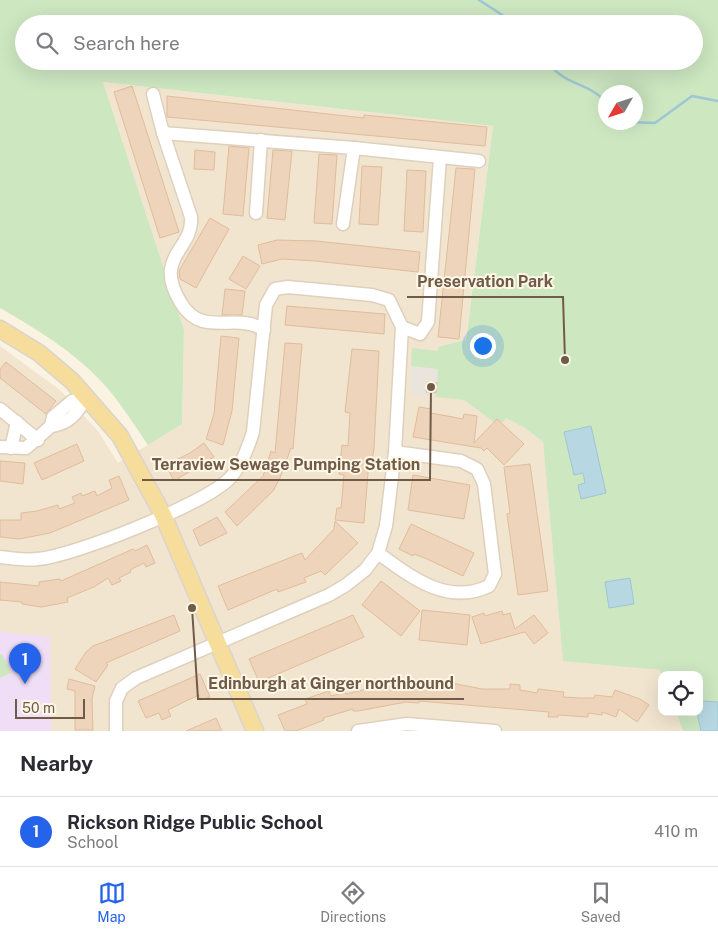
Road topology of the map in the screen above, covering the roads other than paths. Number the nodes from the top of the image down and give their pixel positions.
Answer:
1 (154, 94) dead end
2 (163, 133) junction
3 (261, 140) junction
4 (354, 148) junction
5 (440, 158) junction
6 (479, 161) dead end
7 (256, 213) dead end
8 (343, 224) dead end
9 (402, 327) junction
10 (0, 329) edge
11 (264, 330) junction
12 (87, 396) junction
13 (0, 409) edge
14 (18, 422) junction
15 (38, 440) junction
16 (6, 448) edge
17 (395, 452) junction
18 (163, 515) junction
19 (378, 554) junction
20 (0, 557) edge
21 (217, 642) junction
22 (116, 731) edge
23 (255, 731) edge
24 (358, 731) edge
25 (495, 731) edge

1 - 2 street
2 - 3 street
2 - 11 street
3 - 4 street
3 - 7 street
4 - 5 street
4 - 8 street
5 - 6 street
5 - 9 street
9 - 11 street
9 - 17 street
10 - 12 main road
11 - 18 street
12 - 15 street
12 - 18 main road
13 - 14 street
14 - 15 street
14 - 16 street
15 - 16 street
17 - 19 street
17 - 19 street
18 - 20 street
18 - 21 main road
19 - 21 street
21 - 22 street
21 - 23 main road
24 - 25 street

